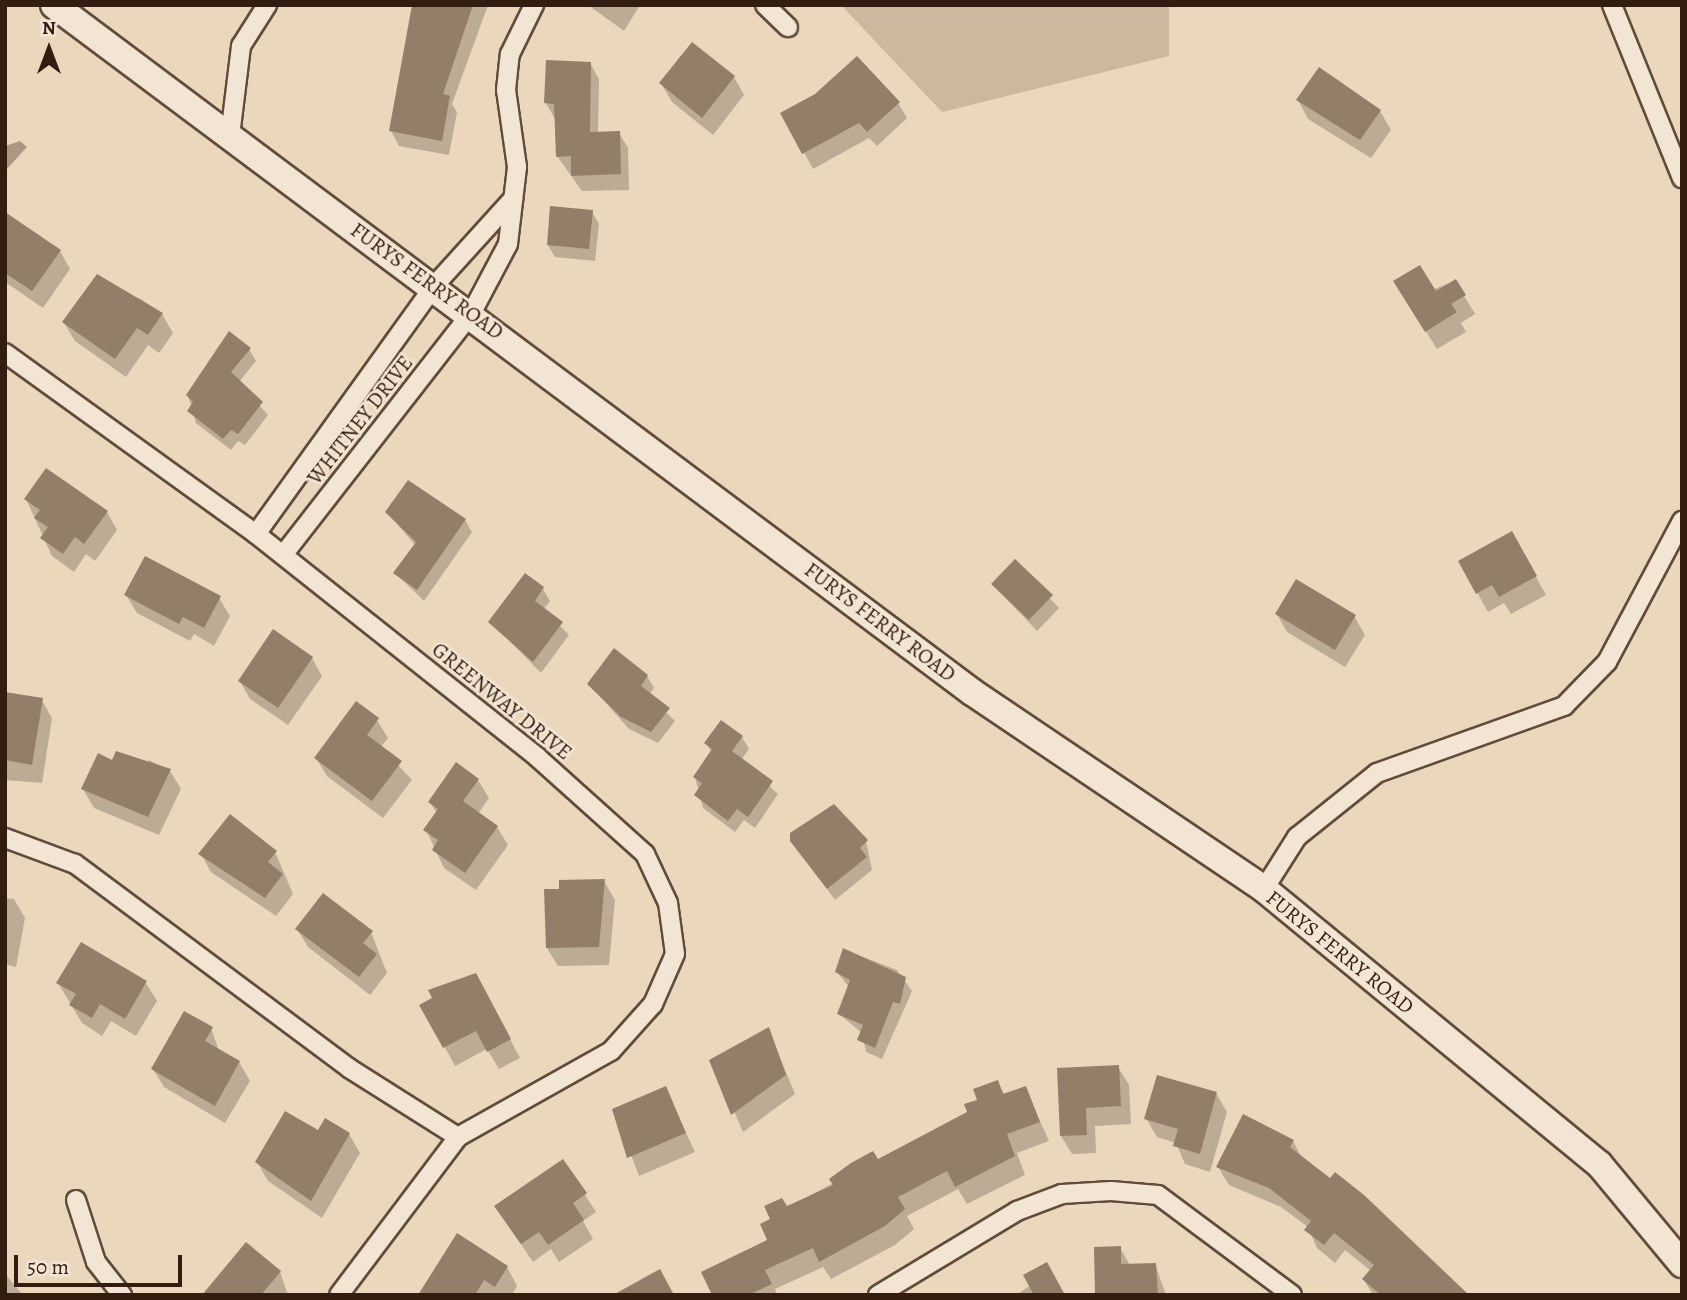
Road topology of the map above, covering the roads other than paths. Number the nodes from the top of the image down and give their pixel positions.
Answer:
1 (54, 5) edge
2 (267, 5) edge
3 (534, 5) edge
4 (765, 5) edge
5 (1612, 5) edge
6 (788, 27) dead end
7 (230, 136) junction
8 (1682, 178) edge
9 (513, 199) junction
10 (434, 286) junction
11 (472, 312) junction
12 (5, 353) edge
13 (1682, 520) edge
14 (256, 534) junction
15 (283, 555) junction
16 (5, 838) edge
17 (1264, 889) junction
18 (458, 1137) junction
19 (76, 1200) dead end
20 (1682, 1264) edge
21 (122, 1295) edge
22 (339, 1295) edge
23 (878, 1295) edge
24 (1292, 1295) edge

1 - 7 main road, FURYS FERRY ROAD
2 - 7 street
3 - 9 street, WHITNEY DRIVE
4 - 6 street
5 - 8 street
7 - 10 main road, FURYS FERRY ROAD
9 - 10 street, WHITNEY DRIVE
9 - 11 street, WHITNEY DRIVE
10 - 11 main road, FURYS FERRY ROAD
10 - 14 street, WHITNEY DRIVE
11 - 15 street, WHITNEY DRIVE
11 - 17 main road, FURYS FERRY ROAD
12 - 14 street, GREENWAY DRIVE
13 - 17 street
14 - 15 street, GREENWAY DRIVE
15 - 18 street, GREENWAY DRIVE
16 - 18 street
17 - 20 main road, FURYS FERRY ROAD
18 - 22 street, GREENWAY DRIVE
19 - 21 street
23 - 24 street

